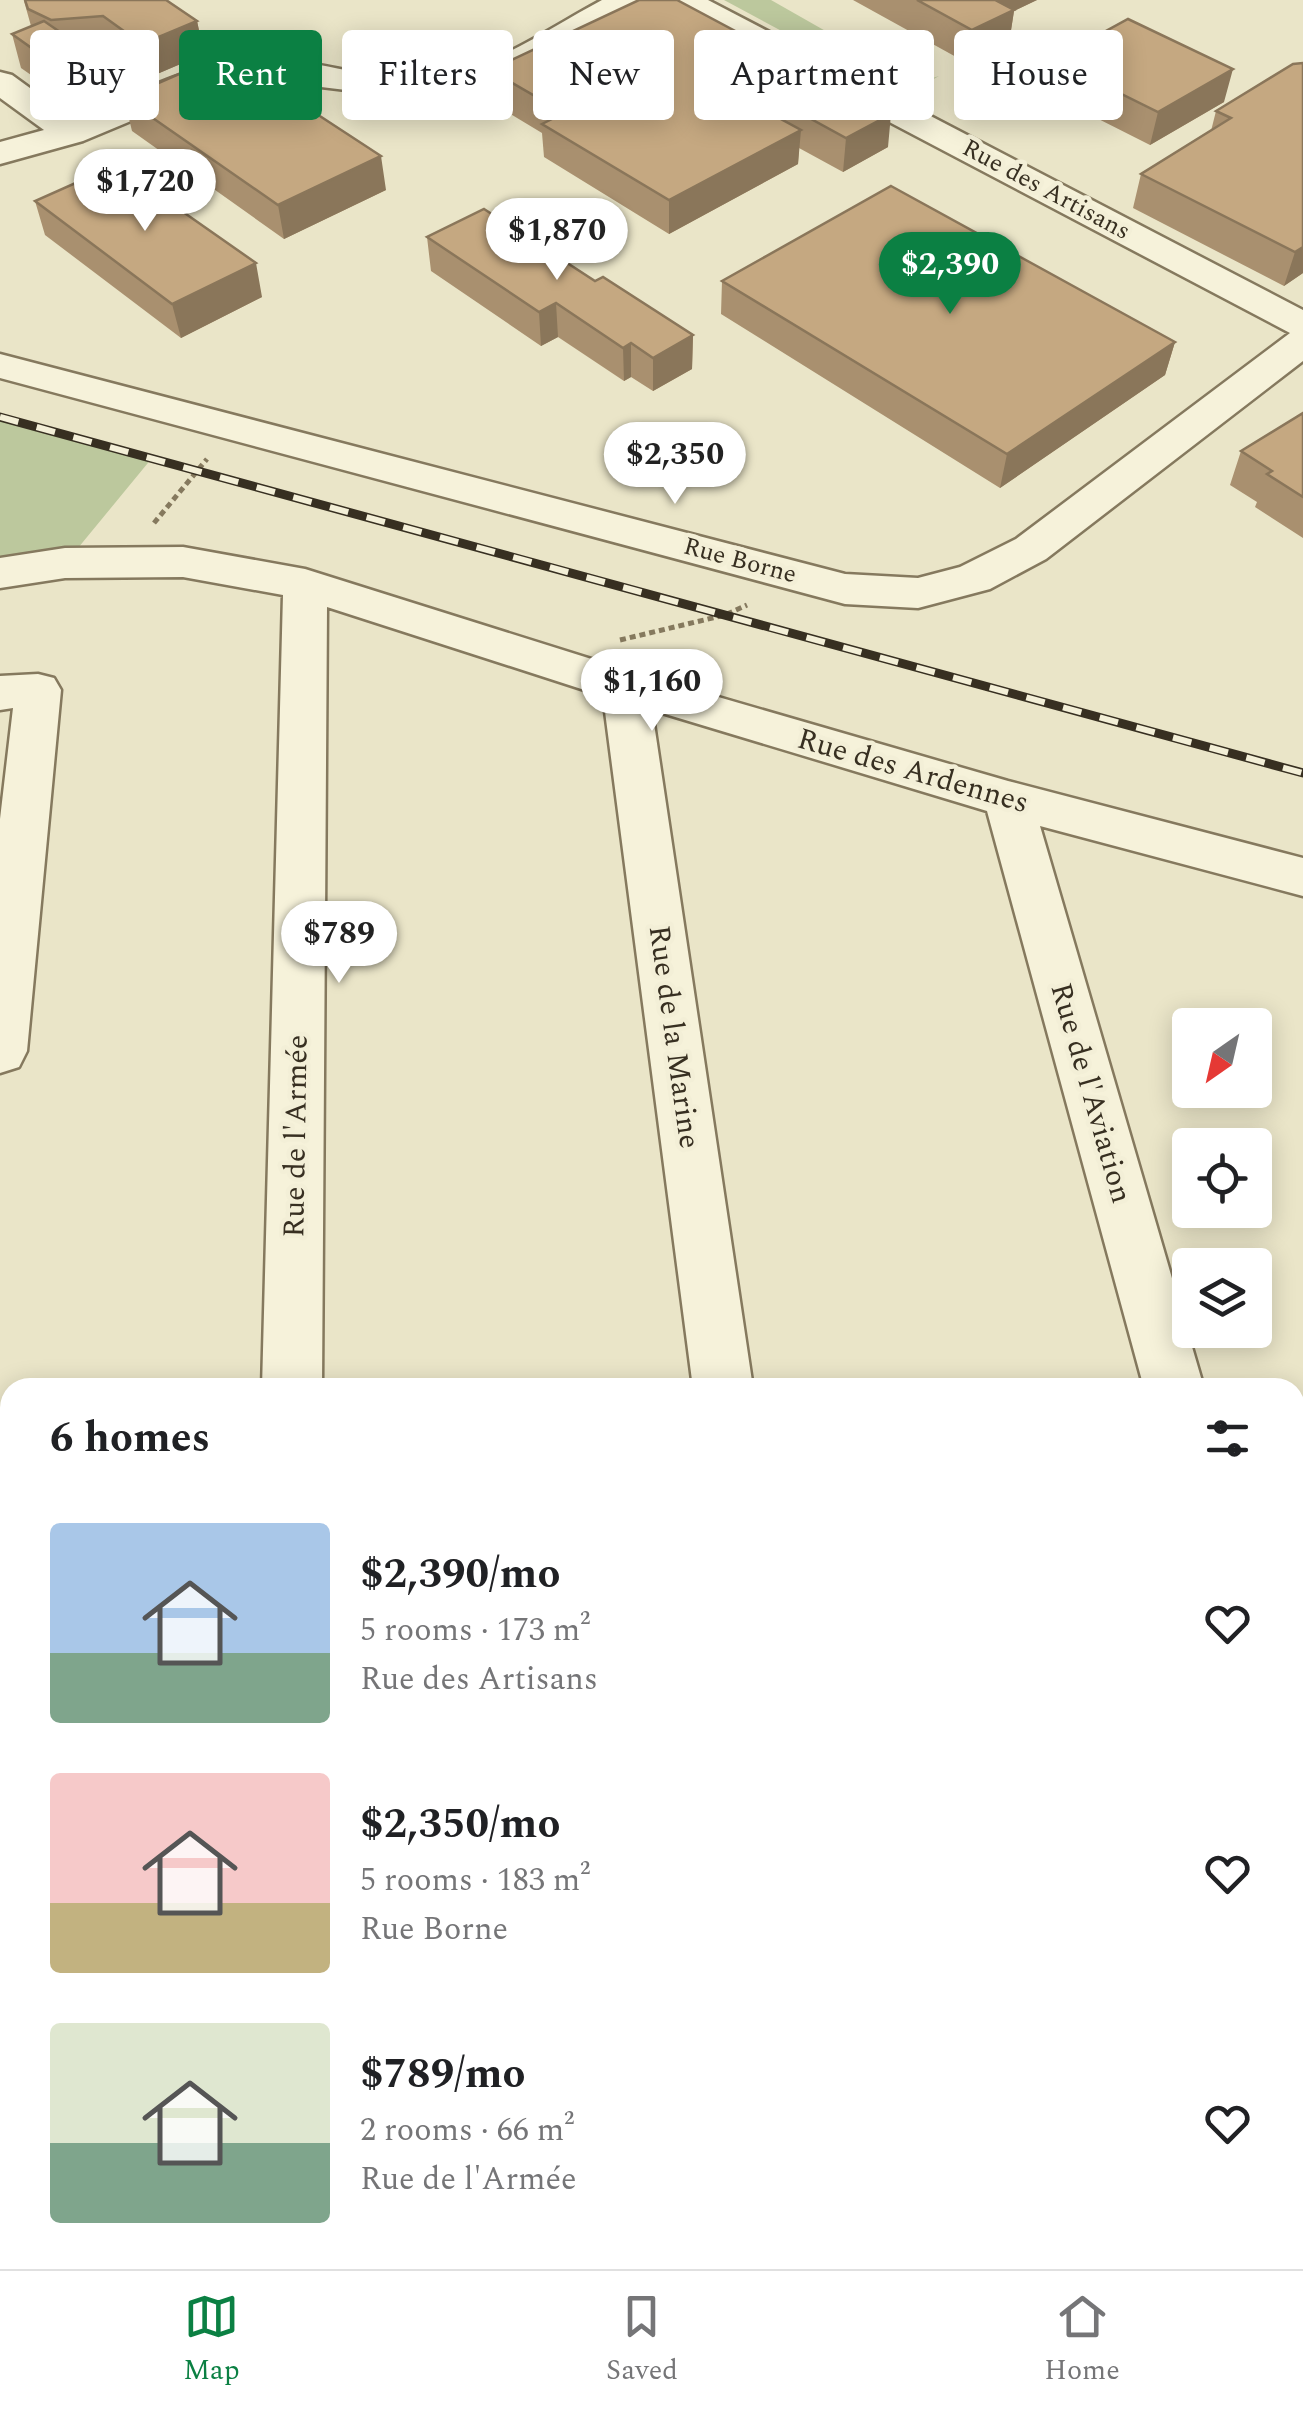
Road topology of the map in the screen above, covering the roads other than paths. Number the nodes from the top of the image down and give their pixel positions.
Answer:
1 (628, 0) edge
2 (683, 0) edge
3 (0, 82) edge
4 (71, 134) junction
5 (0, 153) edge
6 (1303, 325) edge
7 (1303, 342) edge
8 (0, 366) edge
9 (0, 573) edge
10 (304, 584) junction
11 (602, 678) junction
12 (0, 693) edge
13 (1008, 799) junction
14 (1303, 877) edge
15 (0, 1051) edge
16 (292, 1378) edge
17 (721, 1378) edge
18 (1171, 1378) edge

1 - 4 street
2 - 6 street, Rue des Artisans
3 - 4 street
4 - 5 street
7 - 8 street, Rue Borne
9 - 10 street, Rue des Ardennes
10 - 11 street, Rue des Ardennes
10 - 16 street, Rue de l'Armée
11 - 13 street, Rue des Ardennes
11 - 17 street, Rue de la Marine
12 - 15 street
13 - 14 street, Rue des Ardennes
13 - 18 street, Rue de l'Aviation

